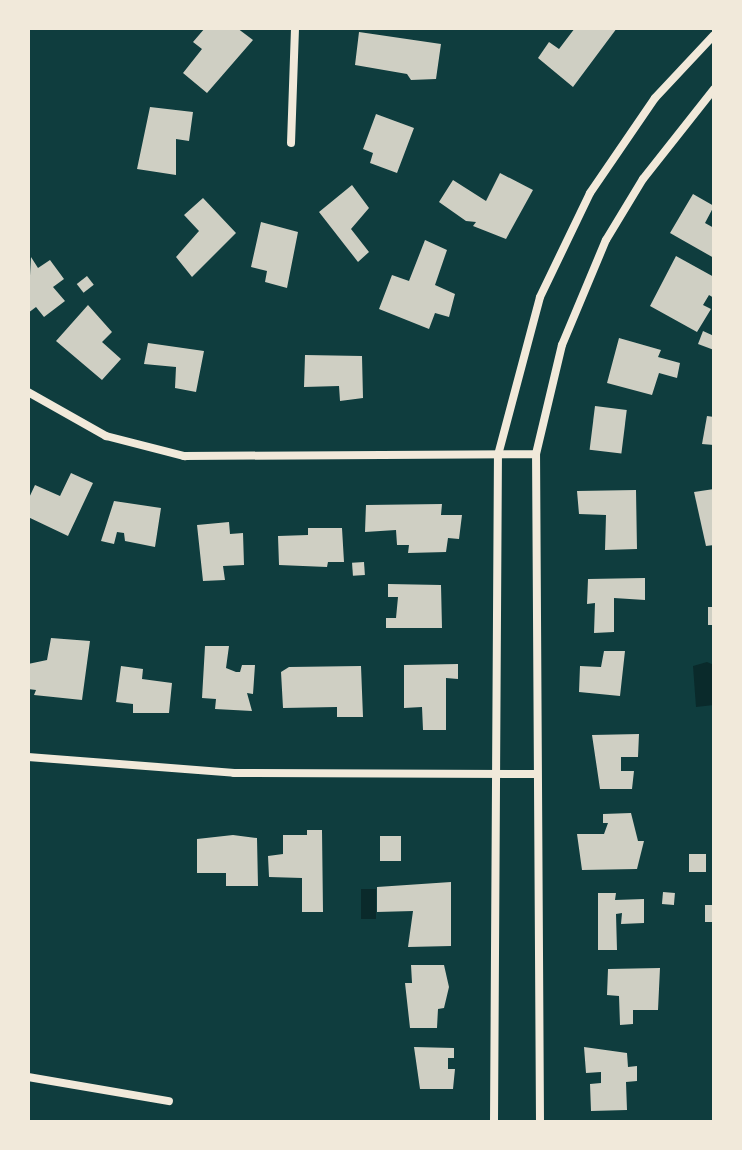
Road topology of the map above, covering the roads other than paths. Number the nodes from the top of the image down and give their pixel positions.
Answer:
1 (295, 28) edge
2 (714, 35) edge
3 (714, 89) edge
4 (291, 143) dead end
5 (28, 392) edge
6 (536, 454) junction
7 (498, 455) junction
8 (28, 757) edge
9 (497, 773) junction
10 (536, 774) junction
11 (28, 1077) edge
12 (169, 1101) dead end
13 (494, 1122) edge
14 (540, 1122) edge

1 - 4 street
2 - 7 street
3 - 6 street
5 - 7 street
6 - 7 street
6 - 10 street
7 - 9 street
8 - 9 street
9 - 10 street
9 - 13 street
10 - 14 street
11 - 12 street

